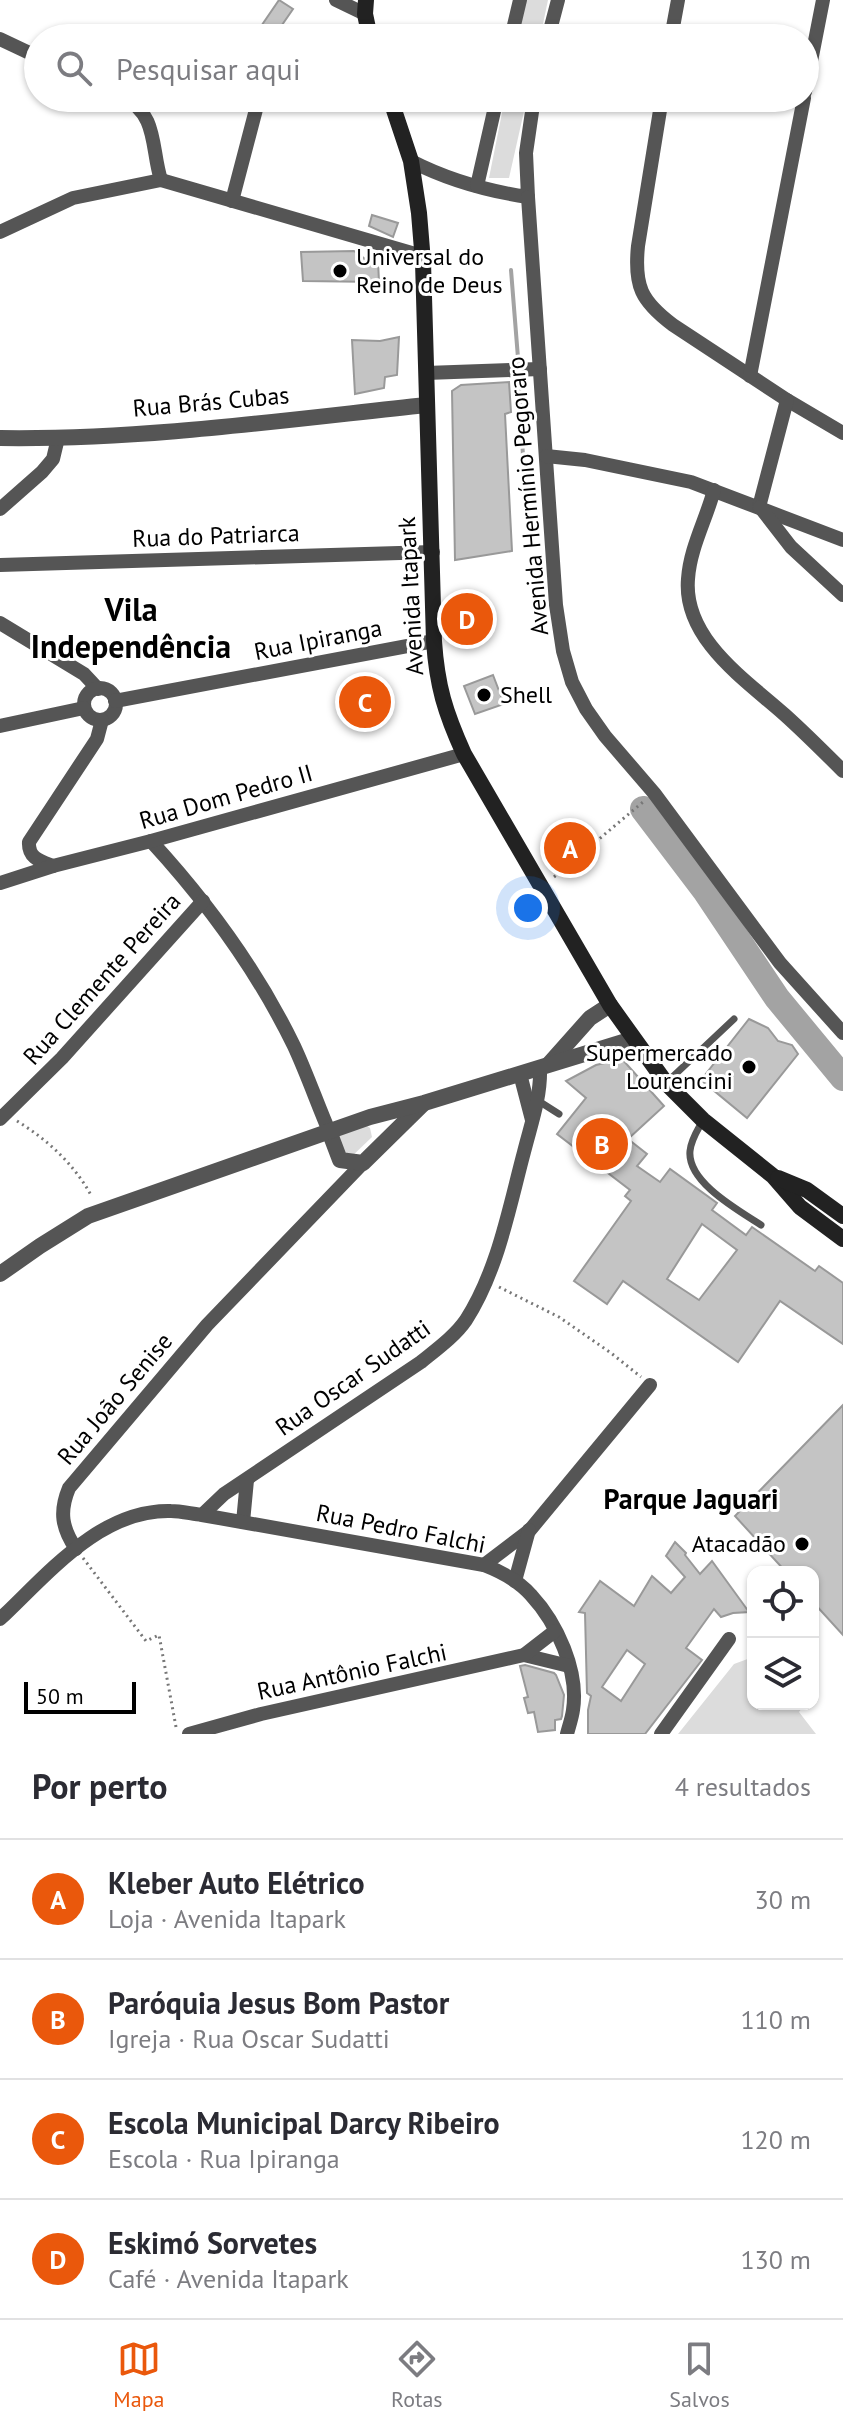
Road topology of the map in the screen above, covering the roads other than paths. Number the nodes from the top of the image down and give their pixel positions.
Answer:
1 (336, 0) edge
2 (520, 0) edge
3 (558, 0) edge
4 (678, 0) edge
5 (823, 0) edge
6 (365, 7) edge
7 (514, 24) edge
8 (552, 24) edge
9 (674, 24) edge
10 (818, 24) edge
11 (0, 39) edge
12 (24, 50) edge
13 (144, 112) edge
14 (255, 112) edge
15 (395, 112) edge
16 (494, 112) edge
17 (532, 112) edge
18 (660, 112) edge
19 (801, 112) edge
20 (411, 161) junction
21 (161, 180) junction
22 (477, 186) junction
23 (528, 197) junction
24 (232, 201) junction
25 (0, 232) edge
26 (422, 256) junction
27 (540, 369) junction
28 (426, 373) junction
29 (750, 376) junction
30 (787, 400) junction
31 (426, 405) junction
32 (843, 433) edge
33 (0, 438) edge
34 (58, 438) junction
35 (546, 456) junction
36 (714, 490) junction
37 (759, 507) junction
38 (0, 509) edge
39 (843, 540) edge
40 (433, 552) junction
41 (0, 565) edge
42 (843, 595) edge
43 (0, 623) edge
44 (434, 641) junction
45 (98, 689) junction
46 (115, 701) junction
47 (84, 708) junction
48 (102, 720) junction
49 (0, 726) edge
50 (464, 754) junction
51 (843, 771) edge
52 (151, 841) junction
53 (53, 866) junction
54 (0, 883) edge
55 (203, 901) junction
56 (610, 1005) junction
57 (734, 1019) dead end
58 (843, 1033) edge
59 (633, 1039) junction
60 (544, 1066) junction
61 (520, 1074) junction
62 (666, 1083) junction
63 (537, 1100) junction
64 (424, 1103) junction
65 (559, 1114) dead end
66 (2, 1117) edge
67 (370, 1117) junction
68 (703, 1120) junction
69 (532, 1121) junction
70 (329, 1131) junction
71 (385, 1141) junction
72 (340, 1160) junction
73 (363, 1163) junction
74 (773, 1176) junction
75 (341, 1186) junction
76 (843, 1216) edge
77 (761, 1225) dead end
78 (843, 1239) edge
79 (0, 1274) edge
80 (650, 1385) road end
81 (247, 1480) junction
82 (202, 1515) junction
83 (243, 1522) junction
84 (530, 1530) junction
85 (76, 1549) junction
86 (484, 1565) junction
87 (515, 1581) junction
88 (0, 1619) edge
89 (555, 1631) junction
90 (729, 1639) dead end
91 (524, 1655) junction
92 (569, 1666) junction
93 (197, 1733) edge
94 (567, 1734) edge
95 (661, 1734) edge

1 - 6 street
2 - 7 street
3 - 8 street
4 - 9 street
5 - 10 street
11 - 12 street
13 - 21 street
14 - 24 street
15 - 20 main road, Avenida Itapark
16 - 22 street
17 - 23 street, Avenida Hermínio Pegoraro
18 - 29 street
19 - 29 street
20 - 22 street
20 - 26 main road, Avenida Itapark
21 - 24 street
21 - 25 street
22 - 23 street
23 - 27 street, Avenida Hermínio Pegoraro
24 - 26 street
26 - 28 main road, Avenida Itapark
27 - 28 street
27 - 35 street, Avenida Hermínio Pegoraro
28 - 31 main road, Avenida Itapark
29 - 30 street
30 - 32 street
30 - 37 street
31 - 34 street, Rua Brás Cubas
31 - 40 main road, Avenida Itapark
33 - 34 street, Rua Brás Cubas
34 - 38 street
35 - 36 street
35 - 58 street, Avenida Hermínio Pegoraro
36 - 37 street
36 - 51 street
37 - 39 street
37 - 42 street
40 - 41 street, Rua do Patriarca
40 - 44 main road, Avenida Itapark
43 - 45 street
44 - 46 street, Rua Ipiranga
44 - 50 main road, Avenida Itapark
45 - 46 street
45 - 47 street
46 - 48 street
47 - 48 street
47 - 49 street
48 - 53 street
50 - 52 street, Rua Dom Pedro II
50 - 56 main road, Avenida Itapark
52 - 53 street, Rua Dom Pedro II
52 - 55 street
53 - 54 street, Rua Dom Pedro II
55 - 66 street, Rua Clemente Pereira
55 - 70 street
56 - 59 main road, Avenida Itapark
56 - 60 street
57 - 62 lane
59 - 60 street
59 - 62 main road, Avenida Itapark
60 - 61 street
60 - 63 street, Rua Oscar Sudatti
61 - 64 street
61 - 69 street, Rua Oscar Sudatti
62 - 68 main road, Avenida Itapark
63 - 65 lane
63 - 69 street, Rua Oscar Sudatti
64 - 67 street
64 - 71 street
67 - 70 street
67 - 71 street
68 - 74 main road, Avenida Itapark
68 - 77 lane
69 - 81 street, Rua Oscar Sudatti
70 - 72 street
70 - 79 street
71 - 73 street
72 - 73 street
72 - 75 street
73 - 75 street, Rua João Senise
74 - 76 main road, Avenida Itapark
74 - 78 main road, Avenida Itapark
75 - 85 street, Rua João Senise
80 - 84 street
81 - 82 street, Rua Oscar Sudatti
81 - 83 street
82 - 83 street, Rua Pedro Falchi
82 - 85 street, Rua Pedro Falchi
83 - 86 street, Rua Pedro Falchi
84 - 86 street
84 - 87 street
85 - 88 street, Rua Pedro Falchi
86 - 87 street, Rua Pedro Falchi
87 - 89 street, Rua Pedro Falchi
89 - 91 street, Rua Antônio Falchi
89 - 92 street, Rua Pedro Falchi
90 - 95 street
91 - 92 street, Rua Antônio Falchi
91 - 93 street, Rua Antônio Falchi
92 - 94 street, Rua Pedro Falchi

